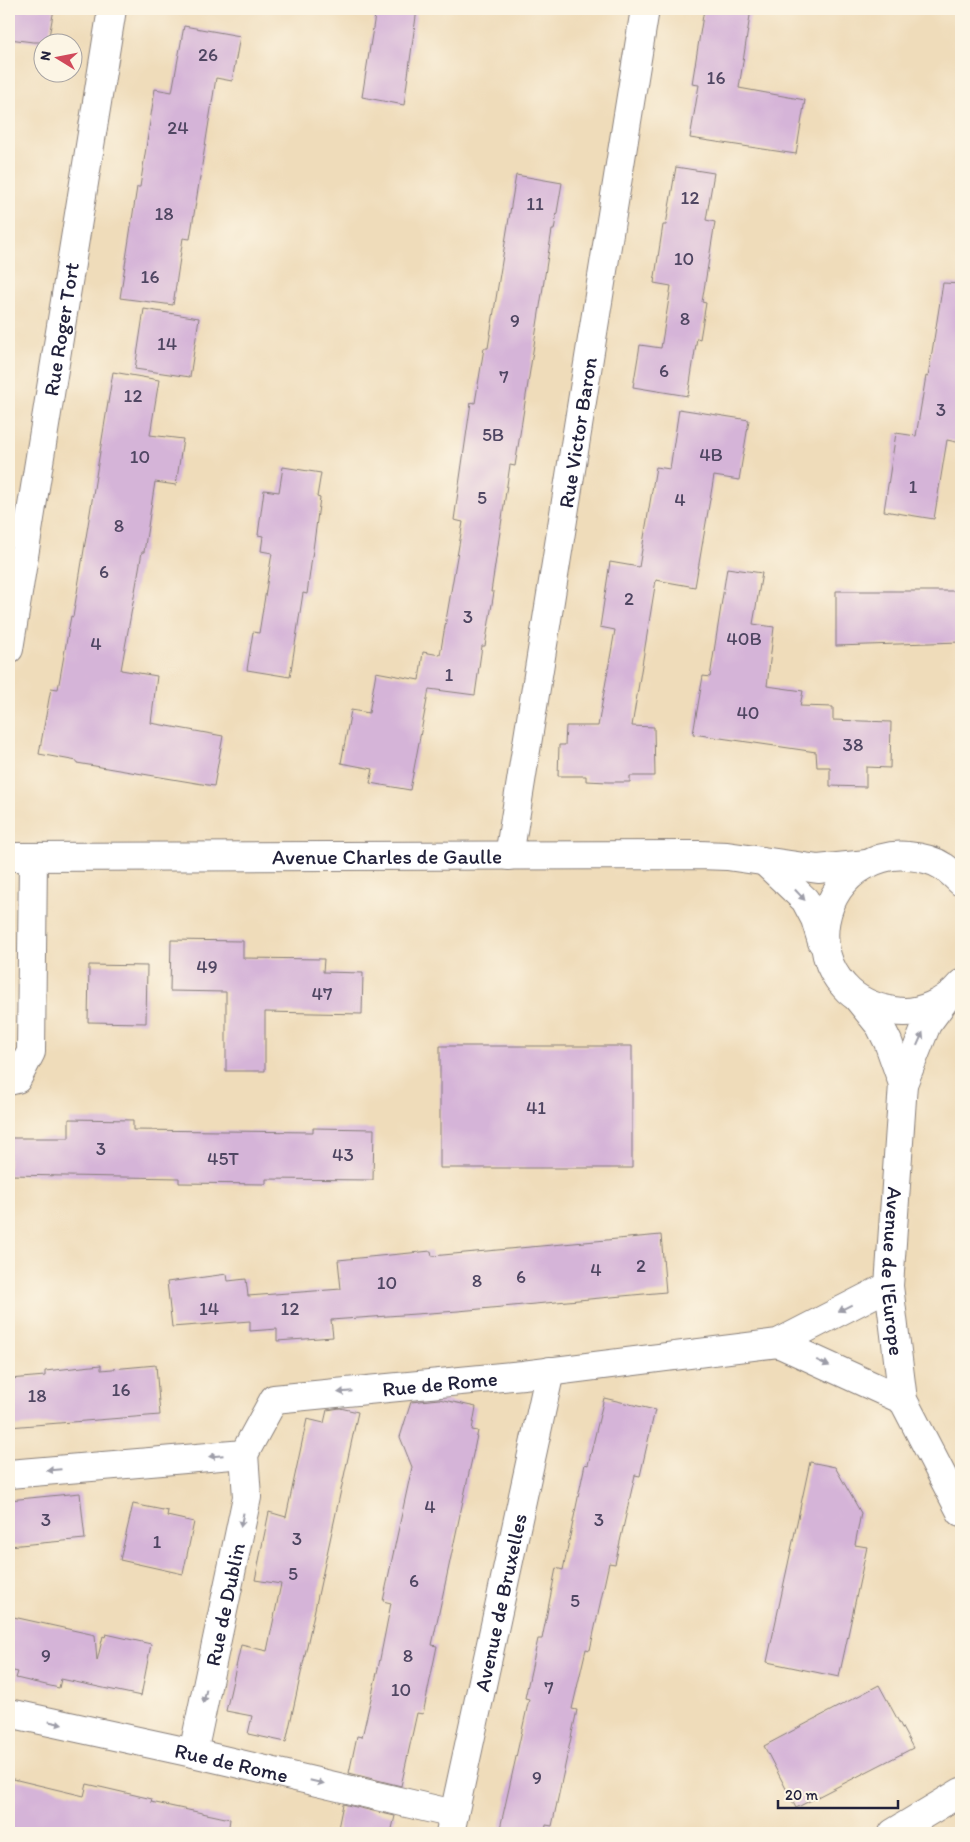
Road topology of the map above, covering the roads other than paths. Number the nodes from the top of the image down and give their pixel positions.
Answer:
1 (112, 9) edge
2 (645, 9) edge
3 (9, 649) edge
4 (509, 856) junction
5 (21, 857) edge
6 (928, 860) junction
7 (765, 862) junction
8 (867, 864) junction
9 (961, 871) edge
10 (961, 882) edge
11 (825, 949) junction
12 (954, 990) edge
13 (859, 1000) junction
14 (9, 1081) edge
15 (902, 1084) junction
16 (889, 1286) junction
17 (778, 1342) junction
18 (550, 1371) junction
19 (902, 1400) junction
20 (244, 1454) junction
21 (9, 1474) edge
22 (961, 1512) edge
23 (9, 1713) edge
24 (193, 1753) junction
25 (961, 1792) edge
26 (452, 1824) edge
27 (893, 1833) edge

1 - 3 street, Rue Roger Tort
2 - 4 street, Rue Victor Baron
4 - 5 street, Avenue Charles de Gaulle
4 - 7 street, Avenue Charles de Gaulle
5 - 14 street
6 - 8 street
6 - 9 street
6 - 10 street
7 - 8 street, Avenue Charles de Gaulle
7 -> 11 street
8 - 11 street
11 - 13 street
12 - 13 street
15 -> 12 street, Avenue de l'Europe
13 - 15 street, Avenue de l'Europe
15 - 16 street, Avenue de l'Europe
16 -> 17 street, Rue de Rome
16 - 19 street, Avenue de l'Europe
17 - 18 street, Rue de Rome
17 -> 19 street
18 -> 20 street, Rue de Rome
18 - 26 street, Avenue de Bruxelles
19 - 22 street
20 -> 21 street
20 -> 24 street, Rue de Dublin
23 -> 24 street, Rue de Rome
24 -> 26 street, Rue de Rome
25 - 27 street

